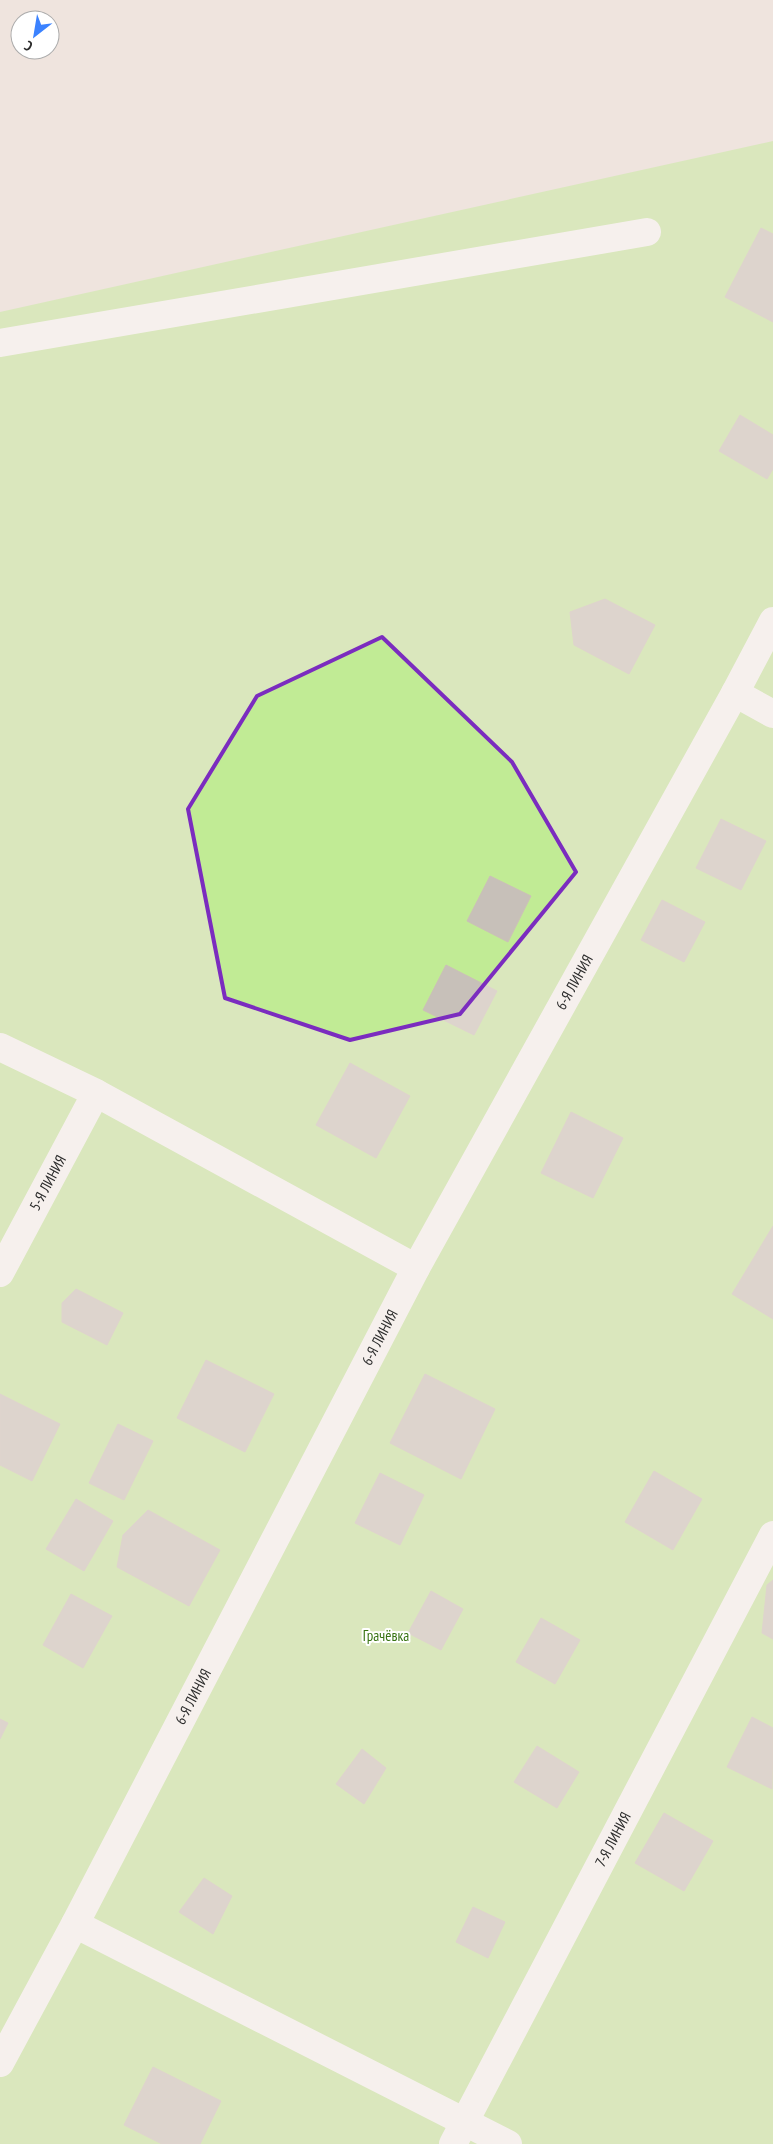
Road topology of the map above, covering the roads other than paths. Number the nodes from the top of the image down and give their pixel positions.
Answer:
1 (647, 232) dead end
2 (0, 343) edge
3 (773, 621) edge
4 (735, 693) junction
5 (773, 714) edge
6 (0, 1047) edge
7 (96, 1093) junction
8 (416, 1268) junction
9 (0, 1273) edge
10 (773, 1535) edge
11 (75, 1924) junction
12 (0, 2063) edge
13 (459, 2132) edge
14 (508, 2144) edge

1 - 2 street
3 - 4 street, 6-Я ЛИНИЯ
4 - 5 street
4 - 8 street, 6-Я ЛИНИЯ
6 - 7 street
7 - 8 street
7 - 9 street, 5-Я ЛИНИЯ
8 - 11 street, 6-Я ЛИНИЯ
10 - 13 street, 7-Я ЛИНИЯ
11 - 12 street, 6-Я ЛИНИЯ
11 - 13 street
13 - 14 street

